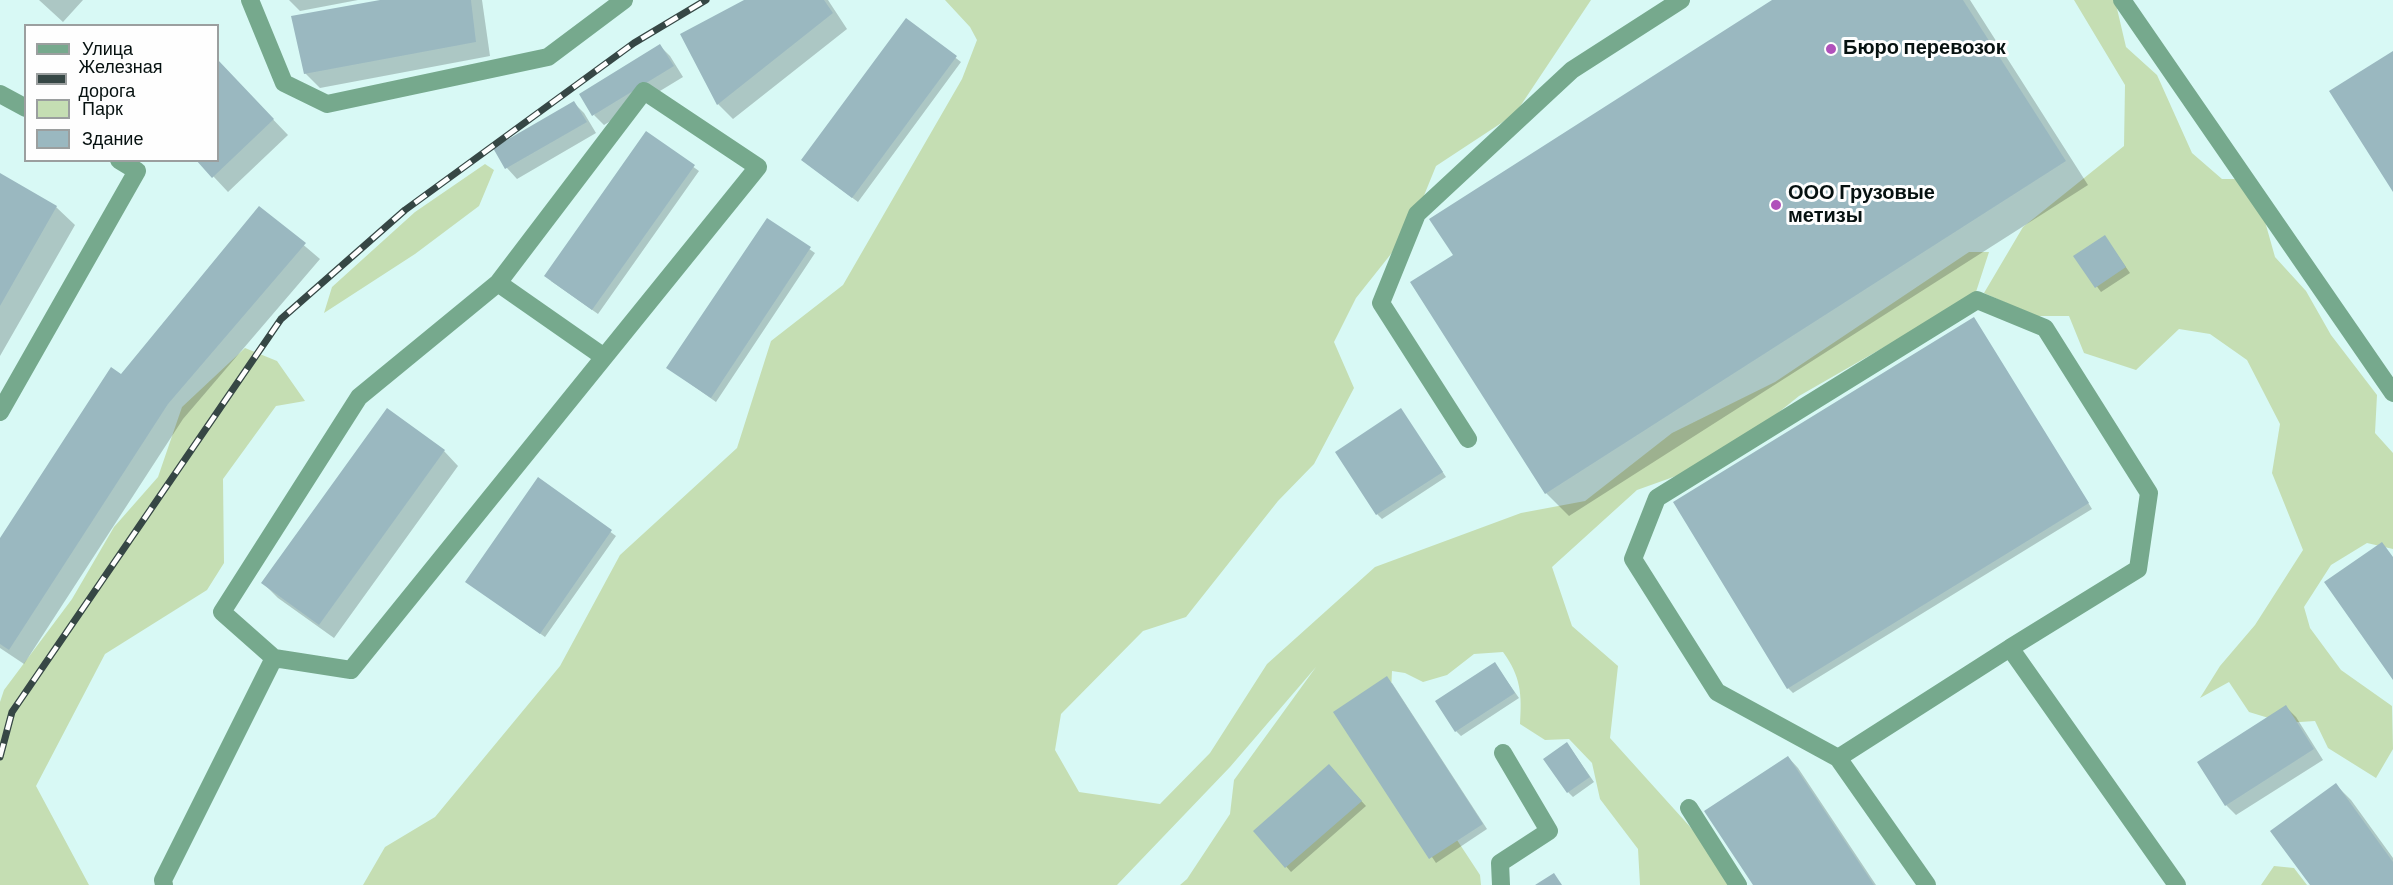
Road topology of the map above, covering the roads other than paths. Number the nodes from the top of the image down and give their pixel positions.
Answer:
1 (250, 0) edge
2 (624, 0) edge
3 (1681, 0) edge
4 (2122, 0) edge
5 (0, 93) edge
6 (24, 107) edge
7 (122, 162) edge
8 (498, 283) junction
9 (604, 357) junction
10 (2393, 393) edge
11 (0, 412) edge
12 (1468, 439) dead end
13 (2010, 648) junction
14 (274, 658) junction
15 (1503, 753) dead end
16 (1838, 758) junction
17 (1689, 808) dead end
18 (164, 885) edge
19 (1501, 885) edge
20 (1738, 885) edge
21 (1927, 885) edge
22 (2177, 885) edge

1 - 2 lane
3 - 12 lane
4 - 10 lane
5 - 6 lane
7 - 11 lane
8 - 9 lane
8 - 9 lane
8 - 14 lane
9 - 14 lane
13 - 16 lane
13 - 16 lane
13 - 22 lane
14 - 18 lane
15 - 19 lane
16 - 21 lane
17 - 20 lane

